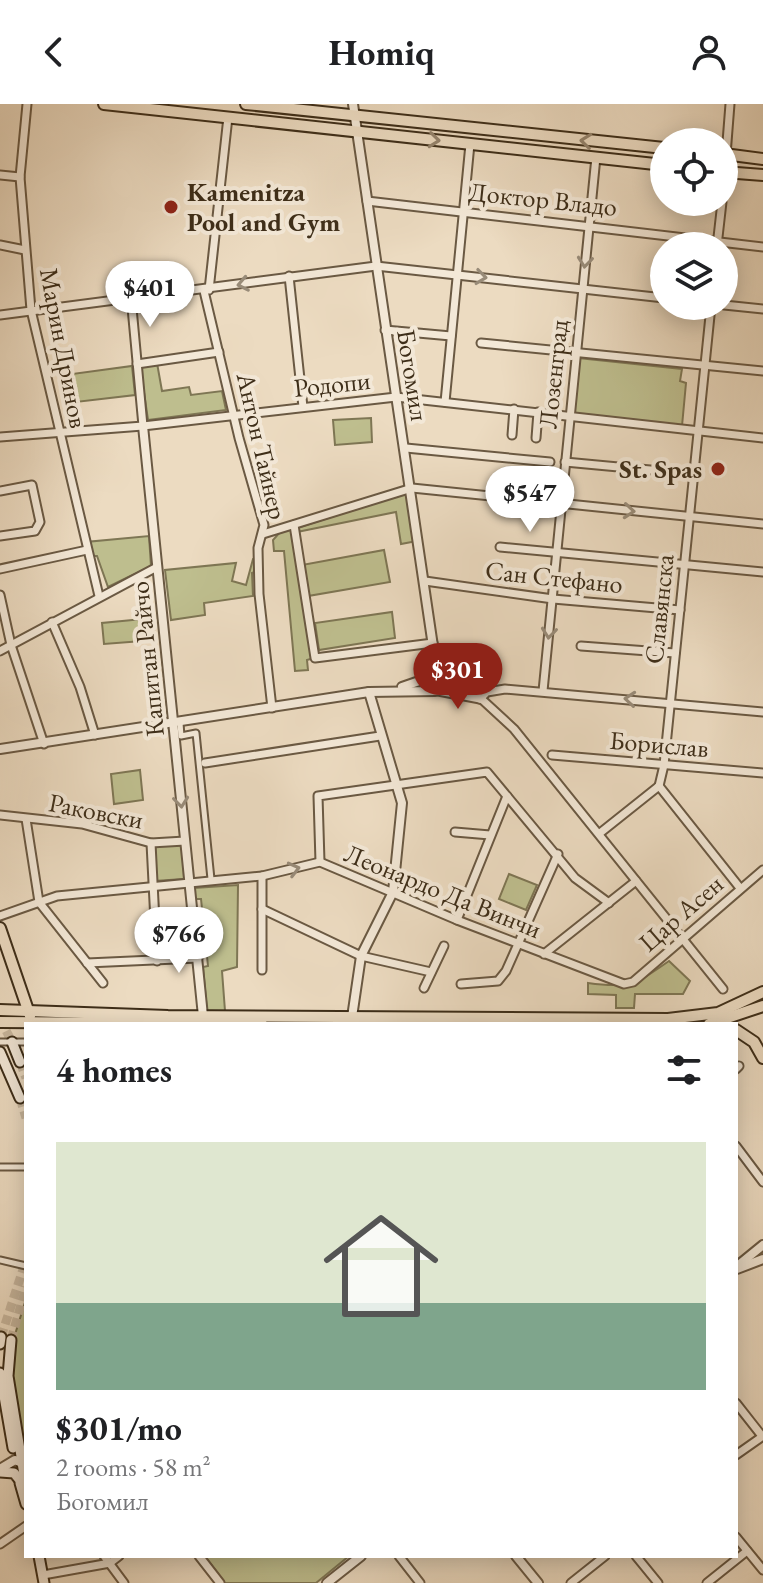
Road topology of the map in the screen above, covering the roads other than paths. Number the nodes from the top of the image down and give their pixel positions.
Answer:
1 (27, 104) edge
2 (104, 104) edge
3 (246, 104) edge
4 (730, 104) edge
5 (354, 109) edge
6 (228, 117) junction
7 (728, 128) edge
8 (357, 131) junction
9 (470, 144) junction
10 (650, 146) edge
11 (738, 156) edge
12 (596, 157) junction
13 (763, 159) edge
14 (650, 163) edge
15 (738, 173) edge
16 (0, 175) edge
17 (763, 175) edge
18 (20, 177) junction
19 (367, 201) junction
20 (463, 210) junction
21 (589, 224) junction
22 (650, 233) edge
23 (0, 245) edge
24 (738, 245) edge
25 (763, 247) edge
26 (25, 250) junction
27 (376, 266) junction
28 (457, 274) junction
29 (289, 276) junction
30 (582, 288) junction
31 (207, 290) junction
32 (650, 296) edge
33 (131, 297) junction
34 (738, 306) edge
35 (763, 309) edge
36 (31, 310) junction
37 (0, 315) edge
38 (710, 320) edge
39 (385, 330) junction
40 (451, 336) junction
41 (481, 343) dead end
42 (219, 352) junction
43 (575, 353) junction
44 (137, 364) junction
45 (705, 365) junction
46 (763, 371) edge
47 (396, 397) junction
48 (445, 402) junction
49 (303, 407) junction
50 (514, 409) junction
51 (538, 412) junction
52 (234, 414) junction
53 (569, 416) junction
54 (143, 426) junction
55 (698, 430) junction
56 (59, 431) junction
57 (512, 435) dead end
58 (0, 437) edge
59 (536, 438) dead end
60 (763, 438) edge
61 (406, 448) junction
62 (550, 462) dead end
63 (565, 462) junction
64 (693, 474) junction
65 (412, 488) junction
66 (0, 491) edge
67 (561, 505) junction
68 (689, 517) junction
69 (763, 524) edge
70 (294, 525) junction
71 (263, 534) junction
72 (0, 536) edge
73 (500, 547) dead end
74 (87, 550) junction
75 (557, 553) junction
76 (684, 564) junction
77 (157, 567) junction
78 (0, 569) edge
79 (763, 572) edge
80 (425, 581) junction
81 (99, 596) junction
82 (0, 598) edge
83 (553, 599) junction
84 (680, 610) junction
85 (52, 622) junction
86 (11, 645) junction
87 (581, 646) dead end
88 (433, 648) junction
89 (0, 651) edge
90 (675, 653) junction
91 (429, 677) junction
92 (443, 677) junction
93 (394, 690) junction
94 (435, 690) junction
95 (543, 691) junction
96 (369, 692) junction
97 (480, 699) junction
98 (670, 702) junction
99 (272, 708) junction
100 (763, 712) edge
101 (177, 724) junction
102 (95, 735) junction
103 (380, 736) junction
104 (44, 744) junction
105 (0, 749) edge
106 (552, 755) dead end
107 (202, 764) junction
108 (664, 765) junction
109 (763, 773) edge
110 (394, 784) junction
111 (659, 786) junction
112 (507, 796) junction
113 (0, 815) edge
114 (26, 819) junction
115 (455, 832) dead end
116 (600, 833) junction
117 (490, 835) junction
118 (185, 841) junction
119 (151, 843) junction
120 (558, 854) junction
121 (320, 862) junction
122 (763, 870) edge
123 (262, 876) junction
124 (759, 876) edge
125 (211, 879) junction
126 (189, 881) junction
127 (636, 881) junction
128 (151, 885) junction
129 (740, 888) junction
130 (393, 892) junction
131 (39, 902) junction
132 (609, 903) junction
133 (262, 909) junction
134 (0, 916) edge
135 (457, 920) junction
136 (0, 928) edge
137 (683, 937) junction
138 (517, 944) junction
139 (444, 946) dead end
140 (544, 954) junction
141 (361, 956) junction
142 (198, 958) junction
143 (157, 961) junction
144 (87, 963) junction
145 (262, 970) dead end
146 (431, 972) junction
147 (633, 982) joint
148 (103, 983) dead end
149 (461, 984) dead end
150 (424, 988) dead end
151 (723, 989) dead end
152 (763, 992) edge
153 (763, 1006) edge
154 (0, 1010) edge
155 (31, 1012) junction
156 (203, 1016) junction
157 (351, 1020) edge
158 (0, 1022) edge
159 (25, 1022) edge
160 (715, 1022) edge
161 (24, 1023) edge
162 (738, 1031) edge
163 (0, 1042) edge
164 (12, 1042) tunnel mouth
165 (24, 1042) edge
166 (0, 1052) edge
167 (763, 1058) edge
168 (20, 1062) dead end
169 (20, 1098) dead end
170 (738, 1149) edge
171 (0, 1167) edge
172 (24, 1167) edge
173 (763, 1182) edge
174 (763, 1245) edge
175 (763, 1259) edge
176 (0, 1260) edge
177 (24, 1266) edge
178 (738, 1266) edge
179 (738, 1267) edge
180 (6, 1338) edge
181 (0, 1344) edge
182 (0, 1373) edge
183 (738, 1406) edge
184 (762, 1436) edge
185 (738, 1454) edge
186 (18, 1461) junction
187 (0, 1470) edge
188 (22, 1483) edge
189 (24, 1527) edge
190 (738, 1540) edge
191 (0, 1544) edge
192 (747, 1551) junction
193 (39, 1558) edge
194 (201, 1558) edge
195 (358, 1558) edge
196 (401, 1558) edge
197 (518, 1558) edge
198 (602, 1558) edge
199 (638, 1558) edge
200 (107, 1560) edge
201 (763, 1570) edge
202 (43, 1579) edge
203 (124, 1583) edge
204 (220, 1583) edge
205 (327, 1583) edge
206 (420, 1583) edge
207 (538, 1583) edge
208 (571, 1583) edge
209 (658, 1583) edge
210 (707, 1583) edge

1 - 18 street, Марин Дринов
2 - 6 main road
3 - 5 main road
4 - 7 street
5 - 8 street, Богомил
10 -> 5 main road
6 - 8 main road
6 - 31 street
8 -> 9 main road
8 - 19 street, Богомил
9 - 12 main road
9 - 20 street
11 - 13 main road
12 - 14 main road
12 - 21 street, Лозенград
15 - 17 main road
16 - 18 street
18 - 26 street, Марин Дринов
19 - 20 street, Доктор Владо
19 - 27 street, Богомил
20 - 21 street, Доктор Владо
20 - 28 street
21 - 22 street, Доктор Владо
21 -> 30 street, Лозенград
23 - 26 street
24 - 25 street, Доктор Владо
26 - 36 street, Марин Дринов
27 - 28 street
27 - 29 street
27 - 39 street, Богомил
28 -> 30 street
28 - 40 street
29 -> 31 street
29 - 49 street
30 - 32 street
30 - 43 street, Лозенград
31 - 33 street
31 - 42 street, Антон Тайнер
33 - 36 street
33 - 44 street, Капитан Райчо
34 - 35 street
36 - 37 street
36 - 56 street, Марин Дринов
38 - 45 street, Славянска
39 - 40 street
39 - 47 street, Богомил
40 - 48 street
41 - 43 street
42 - 44 street
42 - 52 street, Антон Тайнер
43 - 45 street
43 - 53 street, Лозенград
44 - 54 street, Капитан Райчо
45 - 46 street
45 - 55 street, Славянска
47 - 48 street, Родопи
47 - 49 street, Родопи
47 - 61 street, Богомил
48 - 50 street, Родопи
49 - 52 street, Родопи
50 - 51 street, Родопи
50 - 57 street
51 - 53 street, Родопи
51 - 59 street
52 - 54 street, Родопи
52 - 71 street, Антон Тайнер
53 - 55 street, Родопи
53 - 63 street, Лозенград
54 - 56 street, Родопи
54 - 77 street, Капитан Райчо
55 - 60 street, Родопи
55 - 64 street, Славянска
56 - 58 street, Родопи
56 - 74 street, Марин Дринов
61 - 62 street
61 - 65 street, Богомил
63 - 64 street
63 - 67 street, Лозенград
64 - 68 street, Славянска
65 - 67 street
65 - 70 street
65 - 80 street, Богомил
66 - 72 street
67 -> 68 street
67 - 75 street, Лозенград
68 - 69 street
68 - 76 street, Славянска
70 - 71 street
70 - 88 street
71 - 99 street, Антон Тайнер
73 - 75 street
74 - 78 street
74 - 81 street, Марин Дринов
75 - 76 street
75 - 83 street, Лозенград
76 - 79 street
76 - 84 street, Славянска
77 - 81 street
77 - 101 street, Капитан Райчо
80 - 83 street, Сан Стефано
80 - 88 street, Богомил
81 - 85 street
82 - 86 street
83 - 84 street, Сан Стефано
83 -> 95 street, Лозенград
84 - 90 street, Славянска
85 - 86 street
85 - 102 street
86 - 89 street
86 - 104 street
87 - 90 street
88 - 91 street, Богомил
88 - 92 street, Богомил
90 - 98 street, Славянска
91 - 92 street
91 - 93 street
91 - 94 street
92 - 94 street
92 - 97 street
93 - 94 street
93 - 96 street
94 - 97 street
95 - 97 street
98 -> 95 street
96 - 99 street
96 - 103 street
97 - 116 street
98 - 100 street
98 - 108 street, Славянска
99 - 101 street
101 - 102 street
101 - 107 street
101 -> 118 street, Капитан Райчо
102 - 104 street
103 - 107 street
103 - 110 street
104 - 105 street
106 - 108 street, Борислав
107 - 125 street
108 - 109 street, Борислав
108 - 111 street, Славянска
110 - 112 street
110 - 121 street
110 - 130 street
111 - 116 street
111 - 129 street
112 - 117 street
112 - 120 street
113 - 114 street, Раковски
114 - 119 street, Раковски
114 - 131 street
115 - 117 street
116 - 127 street
117 - 135 street
118 - 119 street, Раковски
118 - 126 street, Капитан Райчо
119 - 128 street
120 - 132 street
120 - 138 street
123 -> 121 street, Леонардо Да Винчи
121 - 130 street, Леонардо Да Винчи
122 - 124 street, Цар Асен
123 - 125 street, Леонардо Да Винчи
123 - 133 street
124 - 129 street, Цар Асен
125 - 126 street, Леонардо Да Винчи
126 - 128 street, Леонардо Да Винчи
126 - 142 street, Капитан Райчо
127 - 132 street
127 - 137 street
128 - 131 street, Леонардо Да Винчи
128 - 143 street
129 - 137 street, Цар Асен
130 - 135 street, Леонардо Да Винчи
130 - 141 street
131 - 134 street, Леонардо Да Винчи
131 - 144 street
132 - 140 street
133 - 141 street
133 - 145 street
135 - 138 street, Леонардо Да Винчи
136 - 155 main road
137 - 147 street, Цар Асен
137 - 151 street
138 - 140 street, Леонардо Да Винчи
138 - 149 street
139 - 146 street
140 - 147 street, Леонардо Да Винчи
141 - 146 street
141 - 157 street
142 - 143 street
142 - 156 street, Капитан Райчо
143 - 144 street
144 - 148 street
146 - 150 street
152 - 157 main road
153 - 160 main road
154 - 155 main road
155 - 156 main road
155 - 159 main road
156 - 157 main road
158 - 161 main road
162 - 167 main road
163 - 165 street
164 - 168 main road
166 - 169 main road
170 - 173 street
171 - 172 street
174 - 178 street
175 - 179 street
176 - 177 street
180 - 181 main road
180 - 186 main road
182 - 186 main road
183 - 184 street
184 - 185 street
186 - 187 street
186 - 188 main road
187 - 188 main road
189 - 191 street
190 - 192 street
192 - 201 street
192 - 210 street
193 - 202 main road
194 - 204 street
195 - 205 street
196 - 206 street
197 - 207 street
198 - 208 street
199 - 209 street
200 - 202 street
200 - 203 street

